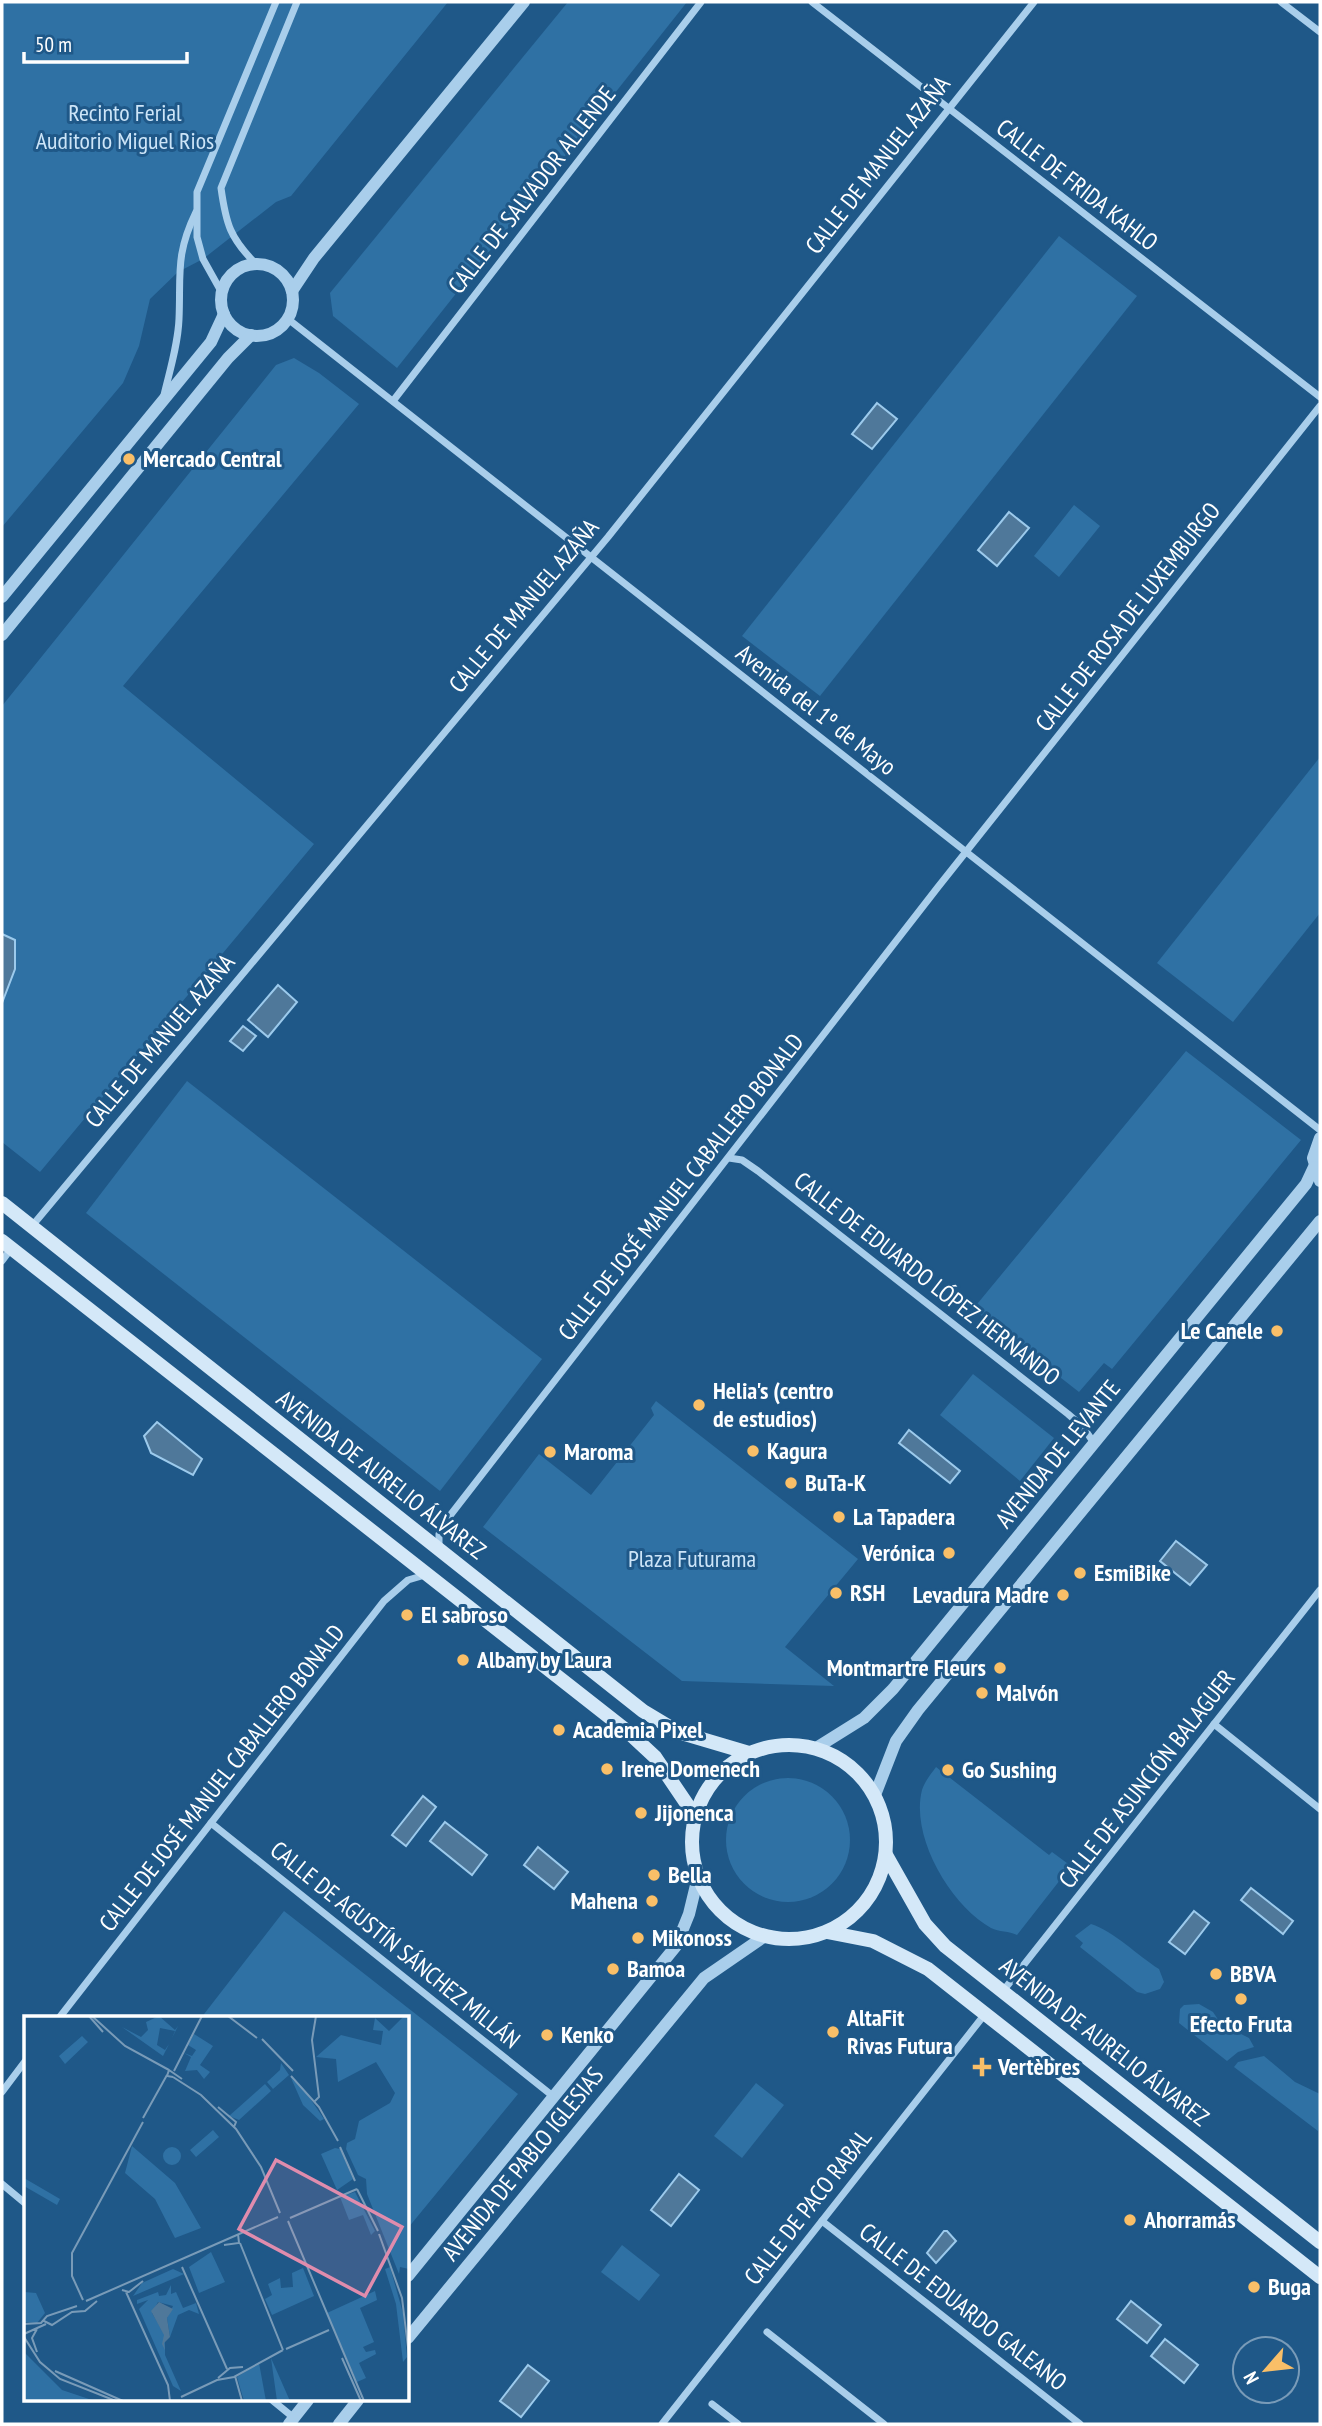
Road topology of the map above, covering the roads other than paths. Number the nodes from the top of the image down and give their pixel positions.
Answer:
1 (276, 2) edge
2 (297, 2) edge
3 (524, 2) edge
4 (701, 2) edge
5 (812, 2) edge
6 (1034, 2) edge
7 (1281, 2) edge
8 (1320, 32) edge
9 (948, 108) junction
10 (196, 211) junction
11 (256, 264) junction
12 (292, 291) junction
13 (222, 293) junction
14 (224, 314) junction
15 (288, 320) junction
16 (251, 335) junction
17 (1320, 397) edge
18 (163, 400) junction
19 (393, 401) junction
20 (1320, 406) edge
21 (591, 558) junction
22 (2, 597) edge
23 (2, 635) edge
24 (966, 852) junction
25 (1320, 1130) edge
26 (1320, 1138) edge
27 (729, 1158) junction
28 (1314, 1167) junction
29 (1320, 1181) edge
30 (2, 1203) edge
31 (1320, 1222) edge
32 (32, 1226) junction
33 (7, 1245) edge
34 (2, 1261) edge
35 (1094, 1443) junction
36 (439, 1550) junction
37 (425, 1575) junction
38 (1320, 1590) edge
39 (1214, 1724) junction
40 (816, 1748) junction
41 (749, 1753) junction
42 (875, 1795) junction
43 (1320, 1809) edge
44 (695, 1816) junction
45 (211, 1823) junction
46 (886, 1855) junction
47 (698, 1877) junction
48 (827, 1932) junction
49 (765, 1937) junction
50 (1003, 1991) junction
51 (985, 2014) junction
52 (61, 2016) edge
53 (24, 2063) edge
54 (2, 2092) edge
55 (554, 2097) junction
56 (2, 2184) edge
57 (24, 2202) edge
58 (822, 2221) junction
59 (1320, 2242) edge
60 (410, 2274) edge
61 (1320, 2277) edge
62 (767, 2332) dead end
63 (410, 2336) edge
64 (274, 2402) edge
65 (306, 2402) edge
66 (356, 2402) edge
67 (712, 2404) dead end
68 (292, 2421) edge
69 (339, 2424) edge
70 (662, 2424) edge
71 (738, 2424) edge
72 (884, 2424) edge
73 (1080, 2424) edge

1 - 10 street
2 - 11 street
3 - 12 street
4 - 19 street, CALLE DE SALVADOR ALLENDE
5 - 9 street, CALLE DE FRIDA KAHLO
6 - 9 street, CALLE DE MANUEL AZAÑA
7 - 8 street
9 - 17 street, CALLE DE FRIDA KAHLO
9 - 21 street, CALLE DE MANUEL AZAÑA
10 - 13 street
10 - 18 street
11 - 12 street
11 - 13 street
12 - 15 street
13 - 14 street
14 - 16 street
14 - 18 street
15 - 16 street
15 - 19 street, Avenida del 1º de Mayo
16 - 23 street
18 - 22 street
19 - 21 street, Avenida del 1º de Mayo
20 - 24 street, CALLE DE ROSA DE LUXEMBURGO
21 - 24 street, Avenida del 1º de Mayo
21 - 32 street, CALLE DE MANUEL AZAÑA
24 - 25 street, Avenida del 1º de Mayo
24 - 27 street, CALLE DE JOSÉ MANUEL CABALLERO BONALD
26 - 28 street
27 - 35 street, CALLE DE EDUARDO LÓPEZ HERNANDO
27 - 36 street, CALLE DE JOSÉ MANUEL CABALLERO BONALD
28 - 29 street
28 - 35 street, AVENIDA DE LEVANTE
30 - 32 main road, AVENIDA DE AURELIO ÁLVAREZ
31 - 42 street
32 - 36 main road, AVENIDA DE AURELIO ÁLVAREZ
33 - 34 street
33 - 37 main road, AVENIDA DE AURELIO ÁLVAREZ
35 - 40 street, AVENIDA DE LEVANTE
36 - 41 main road, AVENIDA DE AURELIO ÁLVAREZ
37 - 44 main road, AVENIDA DE AURELIO ÁLVAREZ
37 - 45 street, CALLE DE JOSÉ MANUEL CABALLERO BONALD
38 - 39 street, CALLE DE ASUNCIÓN BALAGUER
39 - 43 street
39 - 50 street, CALLE DE ASUNCIÓN BALAGUER
40 - 41 main road
40 - 42 main road
41 - 44 main road
42 - 46 main road
44 - 47 main road
45 - 52 street, CALLE DE JOSÉ MANUEL CABALLERO BONALD
45 - 55 street, CALLE DE AGUSTÍN SÁNCHEZ MILLÁN
46 - 48 main road
46 - 50 main road, AVENIDA DE AURELIO ÁLVAREZ
47 - 49 main road
47 - 55 street, AVENIDA DE PABLO IGLESIAS
48 - 49 main road
48 - 51 main road
49 - 63 street, AVENIDA DE PABLO IGLESIAS
50 - 59 main road, AVENIDA DE AURELIO ÁLVAREZ
51 - 58 street, CALLE DE PACO RABAL
51 - 61 main road
53 - 54 street
55 - 60 street, AVENIDA DE PABLO IGLESIAS
56 - 57 street
58 - 70 street, CALLE DE PACO RABAL
58 - 73 street, CALLE DE EDUARDO GALEANO
62 - 72 street
64 - 68 street
65 - 68 street
66 - 69 street
67 - 71 street

